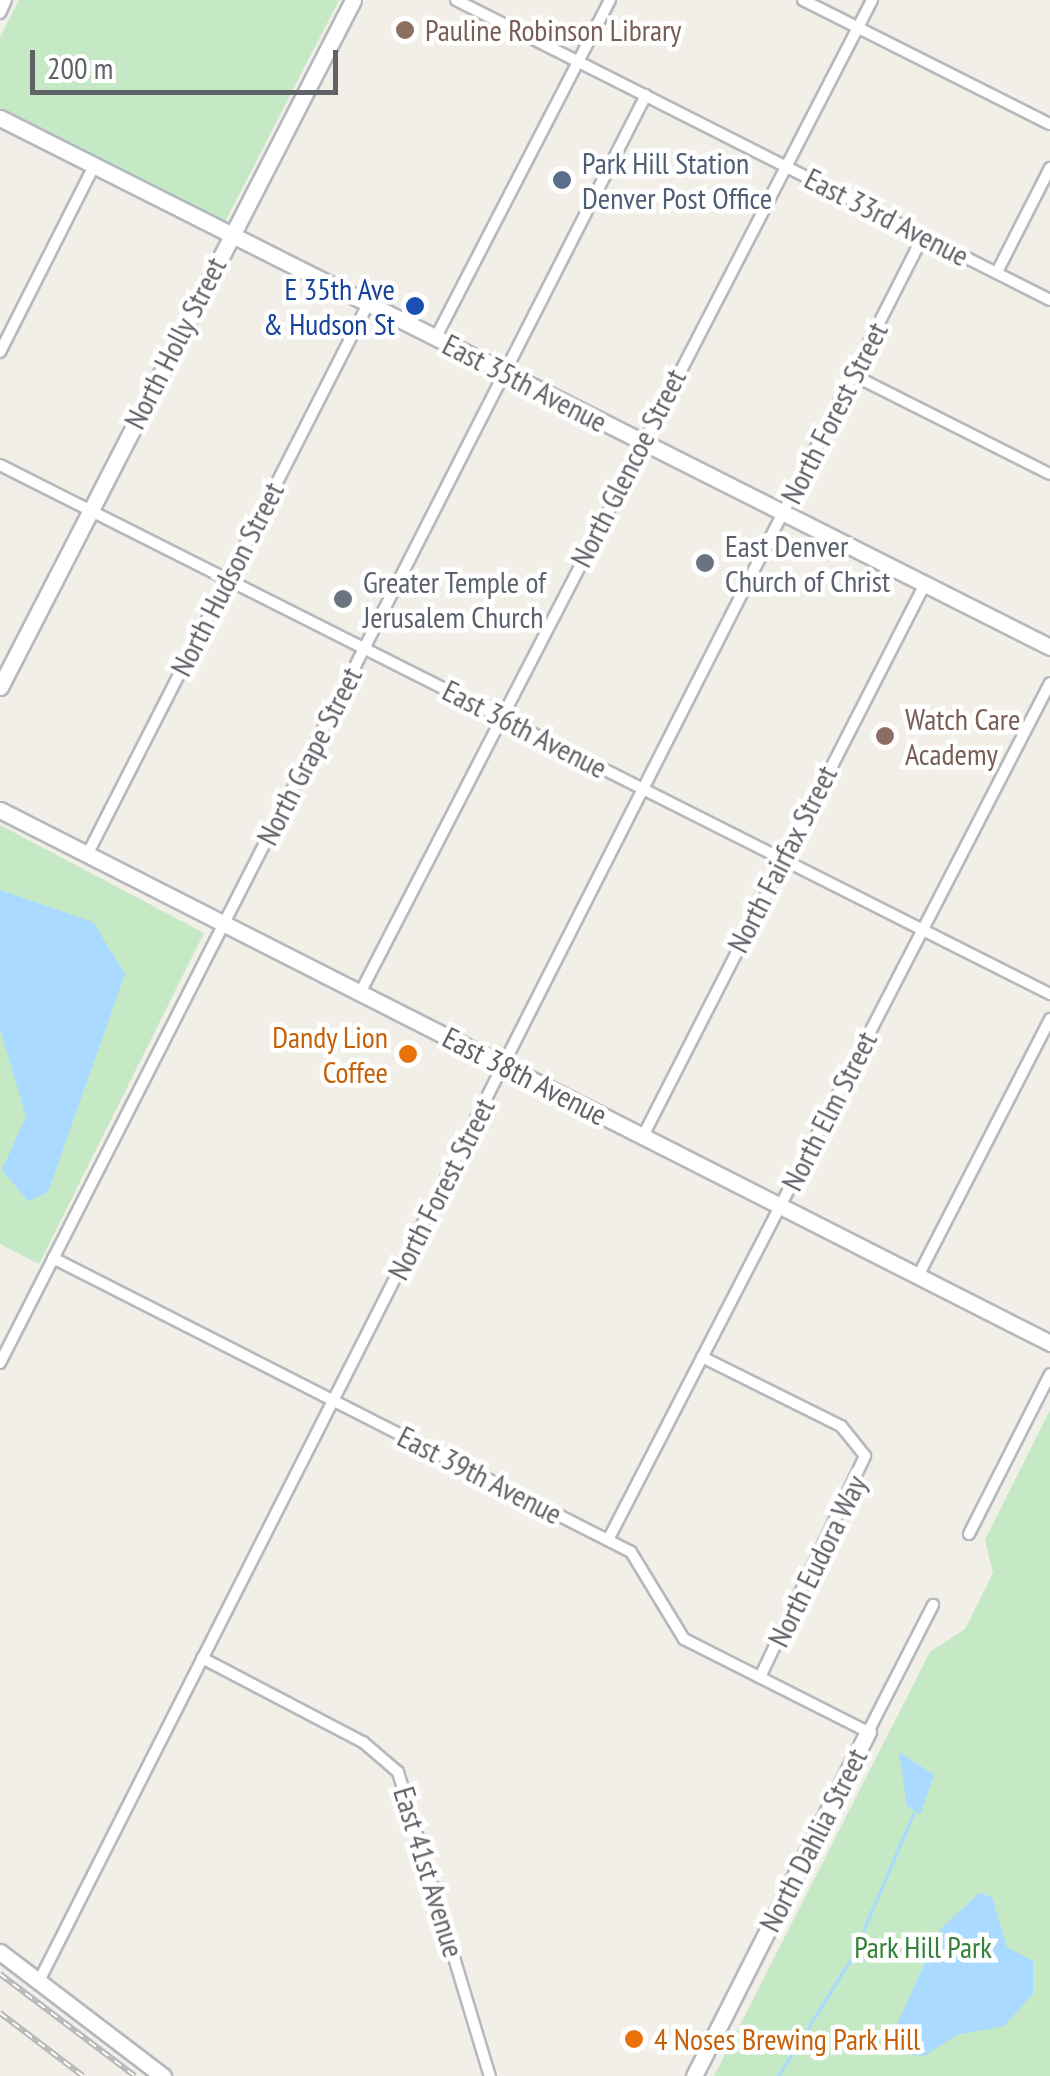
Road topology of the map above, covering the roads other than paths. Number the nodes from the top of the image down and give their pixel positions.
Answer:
1 (6, 0) edge
2 (353, 0) edge
3 (456, 0) edge
4 (610, 0) edge
5 (804, 0) edge
6 (872, 0) edge
7 (0, 13) edge
8 (858, 28) junction
9 (579, 62) junction
10 (646, 95) junction
11 (0, 118) edge
12 (1050, 124) edge
13 (94, 166) junction
14 (786, 166) junction
15 (1050, 168) edge
16 (231, 234) junction
17 (923, 236) junction
18 (996, 272) junction
19 (1050, 300) edge
20 (368, 304) junction
21 (436, 338) junction
22 (0, 352) edge
23 (504, 372) junction
24 (853, 374) junction
25 (642, 442) junction
26 (0, 464) edge
27 (1050, 474) edge
28 (90, 510) junction
29 (784, 512) junction
30 (227, 578) junction
31 (925, 584) junction
32 (1050, 646) edge
33 (364, 649) junction
34 (1050, 683) edge
35 (0, 687) edge
36 (501, 717) junction
37 (644, 789) junction
38 (0, 810) edge
39 (87, 855) junction
40 (782, 858) junction
41 (224, 924) junction
42 (923, 930) junction
43 (360, 993) junction
44 (1050, 994) edge
45 (1050, 1020) edge
46 (504, 1066) junction
47 (642, 1136) junction
48 (780, 1205) junction
49 (53, 1258) junction
50 (918, 1276) junction
51 (1050, 1343) edge
52 (702, 1358) junction
53 (0, 1363) edge
54 (1050, 1374) edge
55 (333, 1400) junction
56 (969, 1534) dead end
57 (608, 1540) junction
58 (932, 1605) dead end
59 (202, 1658) junction
60 (760, 1678) junction
61 (868, 1732) junction
62 (0, 1952) edge
63 (39, 1981) junction
64 (163, 2076) edge
65 (490, 2076) edge
66 (694, 2076) edge

1 - 7 street
2 - 16 street, North Holly Street
3 - 9 street, East 33rd Avenue
4 - 9 street
5 - 8 street
6 - 8 street, North Glencoe Street
8 - 12 street
8 - 14 street, North Glencoe Street
9 - 10 street, East 33rd Avenue
9 - 21 street
10 - 14 street, East 33rd Avenue
10 - 23 street, North Grape Street
11 - 13 street, East 35th Avenue
13 - 16 street, East 35th Avenue
13 - 22 street
14 - 17 street, East 33rd Avenue
14 - 25 street, North Glencoe Street
15 - 18 street
16 - 20 street, East 35th Avenue
16 - 28 street, North Holly Street
17 - 18 street, East 33rd Avenue
17 - 24 street, North Forest Street
18 - 19 street, East 33rd Avenue
20 - 21 street, East 35th Avenue
20 - 30 street, North Hudson Street
21 - 23 street, East 35th Avenue
23 - 25 street, East 35th Avenue
23 - 33 street, North Grape Street
24 - 27 street
24 - 29 street, North Forest Street
25 - 29 street, East 35th Avenue
25 - 36 street, North Glencoe Street
26 - 28 street, East 36th Avenue
28 - 30 street, East 36th Avenue
28 - 35 street, North Holly Street
29 - 31 street, East 35th Avenue
29 - 37 street, North Forest Street
30 - 33 street, East 36th Avenue
30 - 39 street, North Hudson Street
31 - 32 street, East 35th Avenue
31 - 40 street, North Fairfax Street
33 - 36 street, East 36th Avenue
33 - 41 street, North Grape Street
34 - 42 street, North Elm Street
36 - 37 street, East 36th Avenue
36 - 43 street, North Glencoe Street
37 - 40 street, East 36th Avenue
37 - 46 street, North Forest Street
38 - 39 street, East 38th Avenue
39 - 41 street, East 38th Avenue
40 - 42 street, East 36th Avenue
40 - 47 street, North Fairfax Street
41 - 43 street, East 38th Avenue
41 - 49 street, North Grape Street
42 - 44 street, East 36th Avenue
42 - 48 street, North Elm Street
43 - 46 street, East 38th Avenue
45 - 50 street
46 - 47 street, East 38th Avenue
46 - 55 street, North Forest Street
47 - 48 street, East 38th Avenue
48 - 50 street, East 38th Avenue
48 - 52 street, North Elm Street
49 - 53 street, North Grape Street
49 - 55 street, East 39th Avenue
50 - 51 street, East 38th Avenue
52 - 57 street, North Elm Street
52 - 60 street, North Eudora Way
54 - 56 street
55 - 57 street, East 39th Avenue
55 - 59 street, North Forest Street
57 - 60 street, East 39th Avenue
58 - 61 street, North Dahlia Street
59 - 63 street, North Forest Street
59 - 65 street, East 41st Avenue
60 - 61 street, East 39th Avenue
61 - 66 street, North Dahlia Street
62 - 63 street
63 - 64 street

